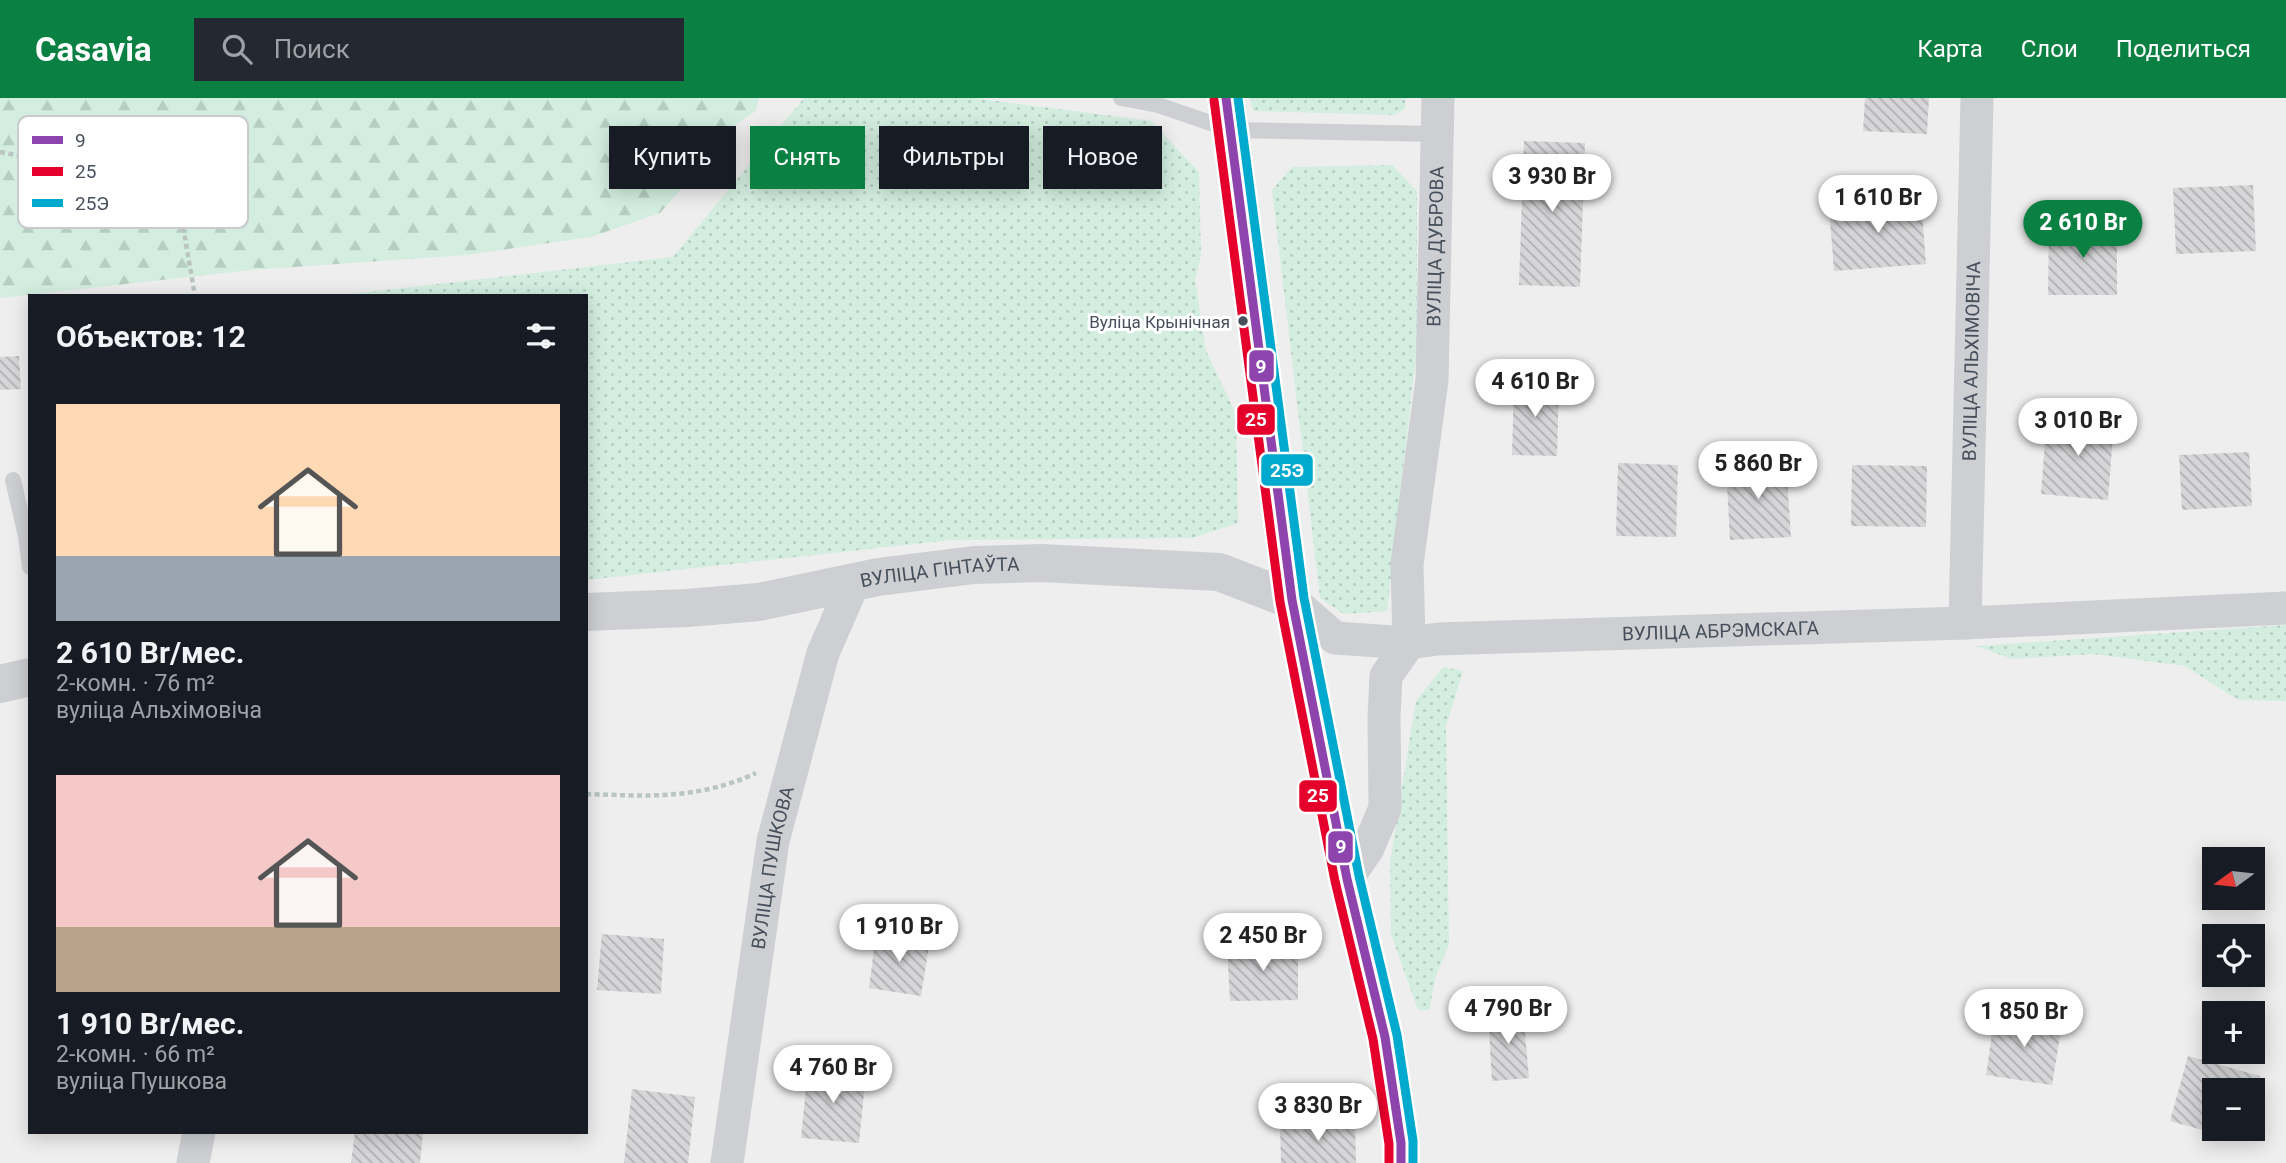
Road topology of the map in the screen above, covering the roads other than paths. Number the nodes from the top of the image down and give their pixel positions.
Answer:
1 (1121, 98) edge
2 (1438, 98) edge
3 (1977, 98) edge
4 (1228, 114) edge
5 (1437, 134) junction
6 (13, 480) dead end
7 (28, 552) edge
8 (854, 582) junction
9 (1292, 600) junction
10 (2286, 608) edge
11 (588, 612) edge
12 (1965, 623) junction
13 (1409, 643) junction
14 (28, 677) edge
15 (0, 684) edge
16 (1347, 879) junction
17 (198, 1134) edge
18 (193, 1163) edge
19 (727, 1163) edge
20 (1401, 1163) edge

1 - 4 lane
2 - 5 street, ВУЛІЦА ДУБРОВА
3 - 12 street, ВУЛІЦА АЛЬХІМОВІЧА
4 - 5 lane
4 - 9 street
5 - 13 street, ВУЛІЦА ДУБРОВА
6 - 7 lane
8 - 9 street, ВУЛІЦА ГІНТАЎТА
8 - 11 street, ВУЛІЦА ГІНТАЎТА
8 - 19 street, ВУЛІЦА ПУШКОВА
9 - 13 street, ВУЛІЦА АБРЭМСКАГА
9 - 16 street
10 - 12 street, ВУЛІЦА АБРЭМСКАГА
12 - 13 street, ВУЛІЦА АБРЭМСКАГА
13 - 16 street
14 - 15 street
16 - 20 street
17 - 18 street

